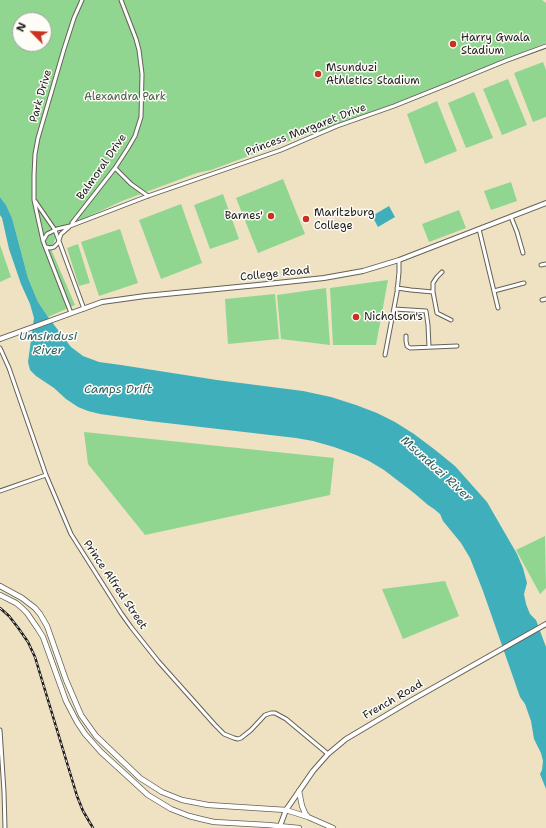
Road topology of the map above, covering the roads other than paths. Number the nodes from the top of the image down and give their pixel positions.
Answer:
1 (82, 0) edge
2 (121, 0) edge
3 (546, 46) edge
4 (115, 168) junction
5 (148, 196) junction
6 (34, 200) junction
7 (546, 203) edge
8 (511, 217) junction
9 (71, 225) junction
10 (479, 229) junction
11 (55, 230) junction
12 (59, 239) junction
13 (43, 241) junction
14 (45, 247) junction
15 (523, 253) dead end
16 (399, 260) junction
17 (546, 264) edge
18 (541, 265) dead end
19 (442, 272) dead end
20 (524, 283) dead end
21 (397, 288) junction
22 (494, 291) junction
23 (433, 292) junction
24 (546, 298) edge
25 (542, 300) dead end
26 (498, 308) dead end
27 (84, 309) junction
28 (394, 309) junction
29 (71, 313) junction
30 (451, 320) dead end
31 (406, 336) dead end
32 (0, 339) edge
33 (457, 346) dead end
34 (0, 348) edge
35 (429, 348) junction
36 (385, 355) dead end
37 (46, 475) junction
38 (0, 491) edge
39 (1, 586) edge
40 (0, 595) edge
41 (546, 624) edge
42 (0, 730) edge
43 (328, 754) junction
44 (299, 791) junction
45 (286, 810) junction
46 (308, 816) junction
47 (280, 826) junction
48 (5, 828) edge
49 (299, 828) edge
50 (333, 828) edge

1 - 6 street, Park Drive
2 - 4 street, Balmoral Drive
3 - 5 street, Princess Margaret Drive
4 - 5 street
4 - 9 street, Balmoral Drive
5 - 9 street, Princess Margaret Drive
6 - 11 street
6 - 13 street, Park Drive
7 - 8 street, College Road
8 - 10 street, College Road
8 - 15 street
9 - 11 street, Princess Margaret Drive
9 - 12 street, Princess Margaret Drive
10 - 16 street, College Road
10 - 22 street
11 - 12 street
11 - 13 street
12 - 14 street
12 - 27 street
13 - 14 street, Park Drive
14 - 29 street, Park Drive
16 - 21 street
16 - 27 street, College Road
17 - 18 street
19 - 23 street
20 - 22 street
21 - 23 street
21 - 28 street
22 - 26 street
23 - 30 street
24 - 25 street
27 - 29 street, College Road
28 - 35 street
28 - 36 street
29 - 32 street, College Road
31 - 35 street
33 - 35 street
34 - 37 street, Prince Alfred Street
37 - 38 street
37 - 43 street, Prince Alfred Street
39 - 45 main road
40 - 47 main road
41 - 43 street, French Road
42 - 48 street
43 - 44 street, French Road
44 - 45 street, French Road
44 - 46 main road
45 - 46 main road
45 - 47 street, French Road
46 - 50 main road
47 - 49 main road

